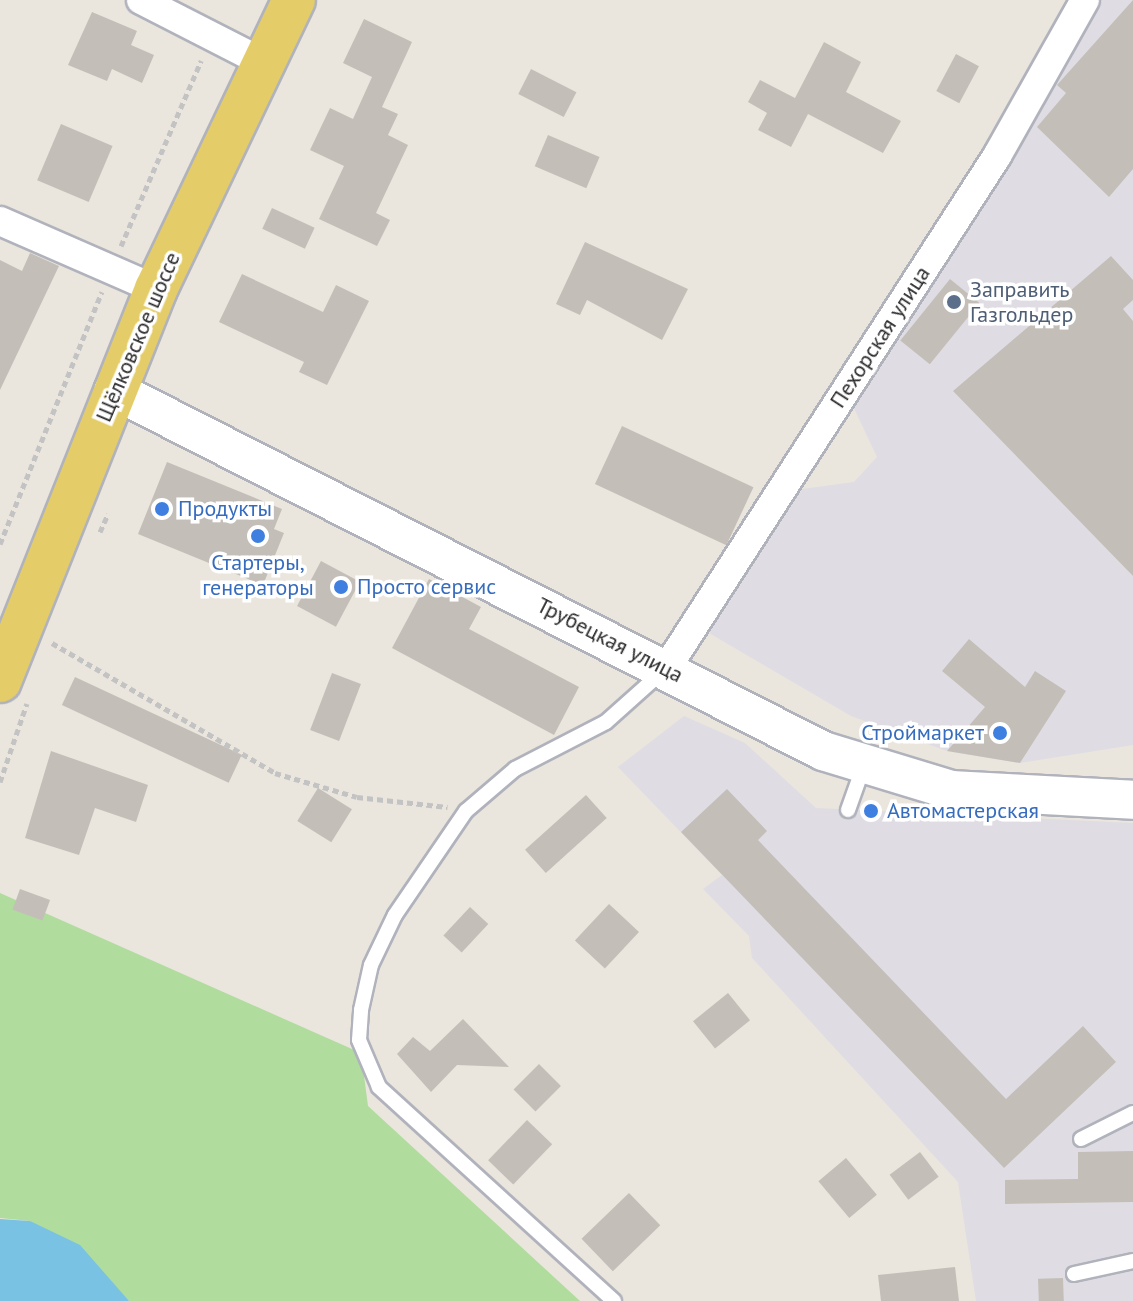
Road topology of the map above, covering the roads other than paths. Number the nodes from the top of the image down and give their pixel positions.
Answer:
1 (141, 0) edge
2 (294, 0) edge
3 (1085, 0) edge
4 (262, 62) junction
5 (0, 221) edge
6 (156, 289) junction
7 (114, 390) junction
8 (666, 669) junction
9 (15, 687) edge
10 (865, 764) junction
11 (1133, 800) edge
12 (848, 810) dead end
13 (1133, 1113) edge
14 (1081, 1139) dead end
15 (1133, 1261) edge
16 (1074, 1274) dead end
17 (614, 1301) edge

1 - 4 street
2 - 4 main road, Щёлковское шоссе
3 - 8 street, Пехорская улица
4 - 6 main road, Щёлковское шоссе
5 - 6 street
6 - 7 main road, Щёлковское шоссе
7 - 8 main road, Трубецкая улица
7 - 9 main road, Щёлковское шоссе
8 - 10 main road, Трубецкая улица
8 - 17 lane
10 - 11 main road, Трубецкая улица
10 - 12 lane
13 - 14 lane
15 - 16 lane

